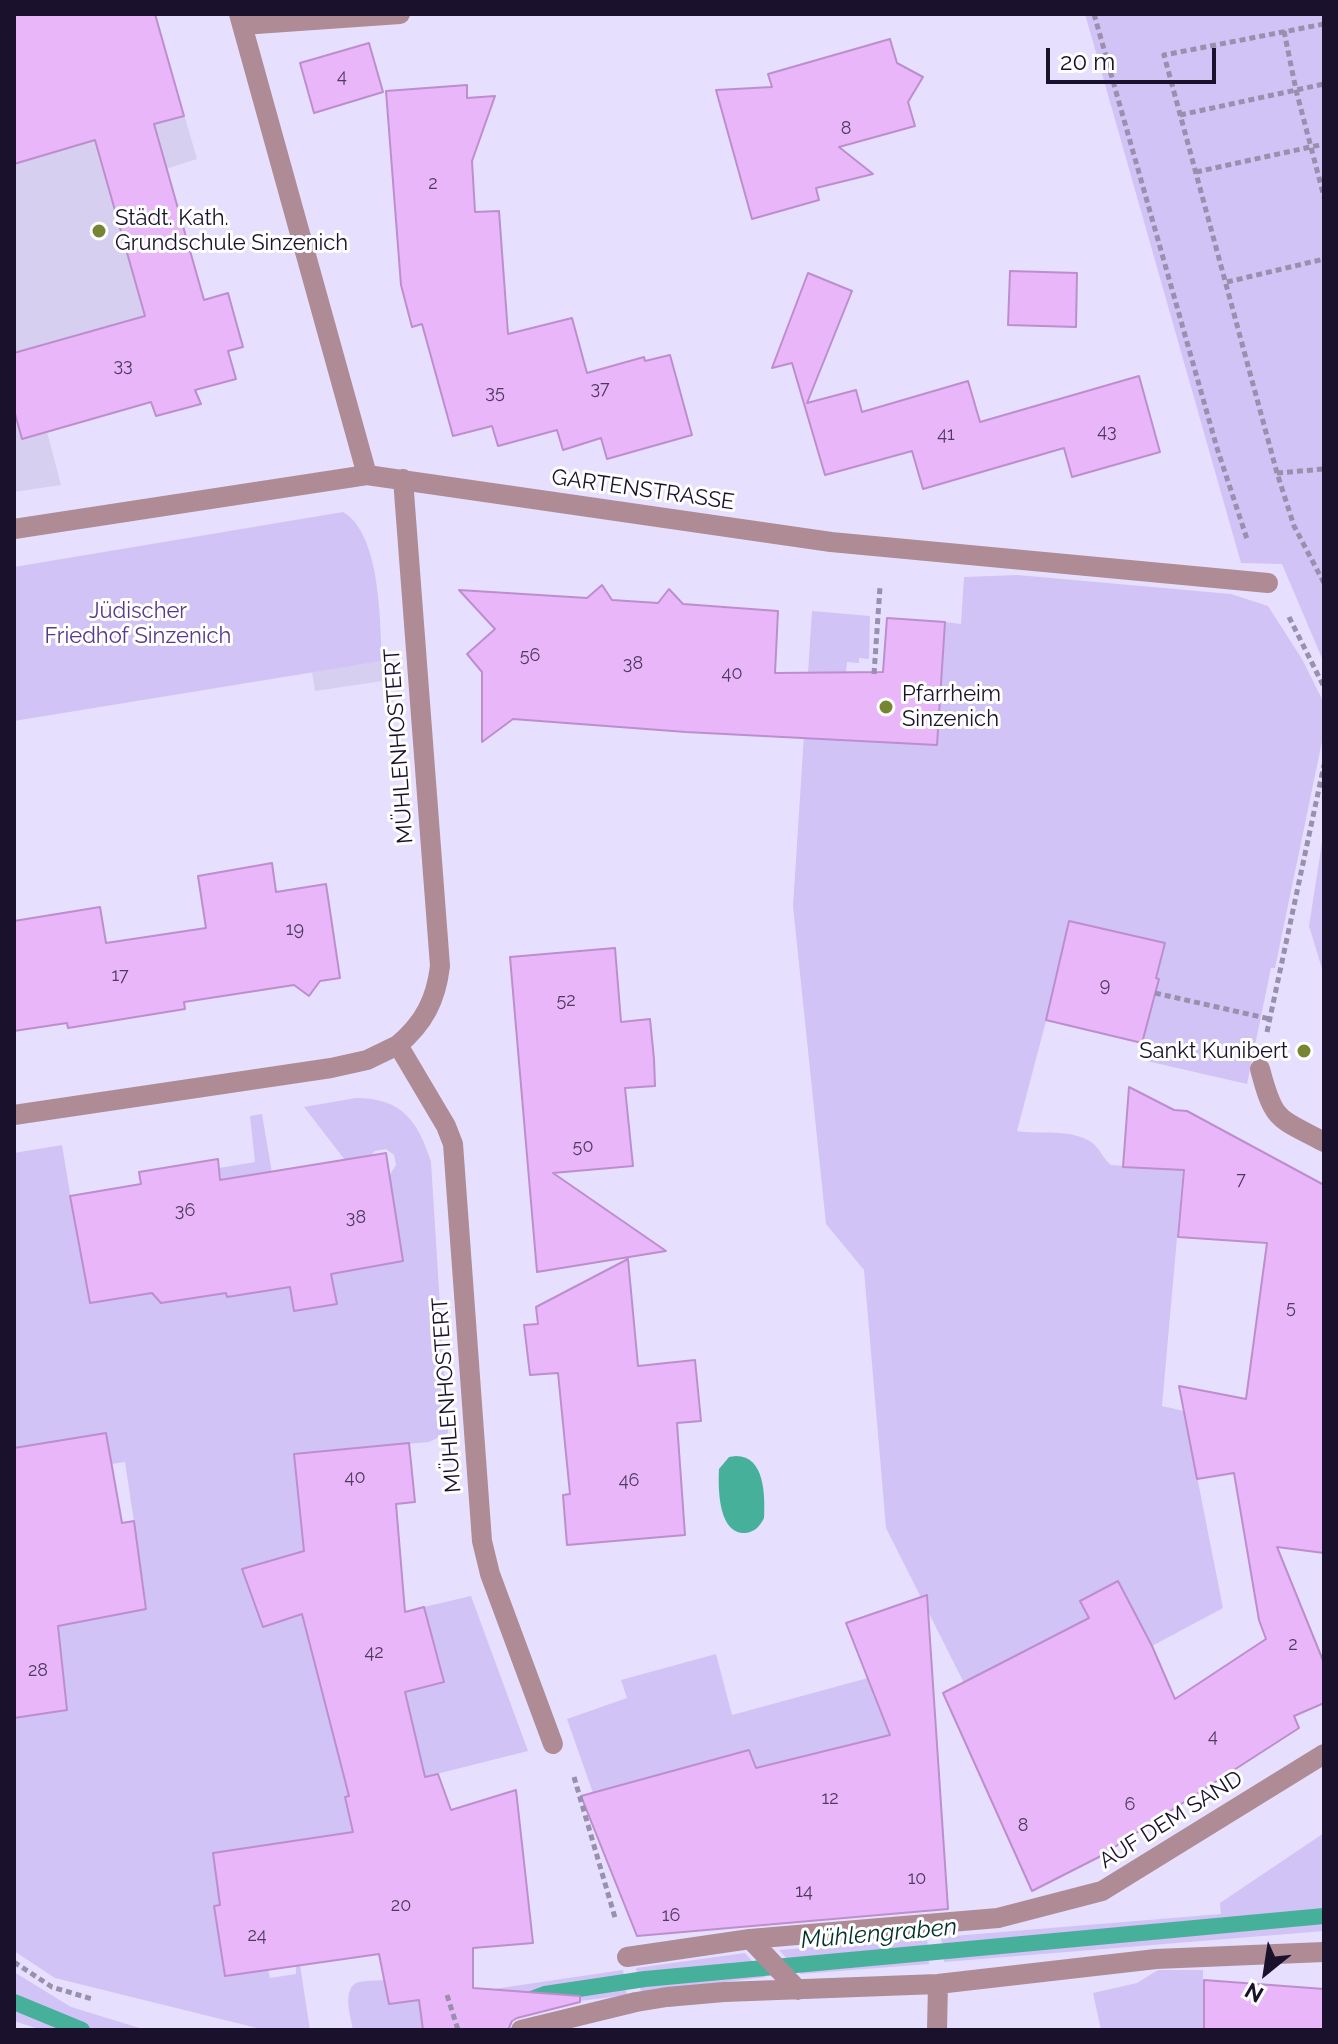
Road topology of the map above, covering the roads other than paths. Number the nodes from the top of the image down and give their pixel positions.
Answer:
1 (400, 14) edge
2 (240, 20) edge
3 (367, 475) junction
4 (403, 479) junction
5 (14, 529) edge
6 (1268, 583) road end
7 (398, 1045) junction
8 (1260, 1069) road end
9 (14, 1115) edge
10 (1324, 1142) edge
11 (553, 1744) road end
12 (1324, 1754) edge
13 (757, 1945) junction
14 (1324, 1952) edge
15 (627, 1957) road end
16 (791, 1983) junction
17 (938, 1984) junction
18 (521, 2030) edge
19 (937, 2030) edge

1 - 2 street
2 - 3 street
3 - 4 street, GARTENSTRASSE
3 - 5 street, GARTENSTRASSE
4 - 6 street, GARTENSTRASSE
4 - 7 street, MÜHLENHOSTERT
7 - 9 street, MÜHLENHOSTERT
7 - 11 street, MÜHLENHOSTERT
8 - 10 street
12 - 13 street, AUF DEM SAND
13 - 15 street, AUF DEM SAND
13 - 16 street
14 - 17 street
16 - 17 street
16 - 18 street
17 - 19 street

